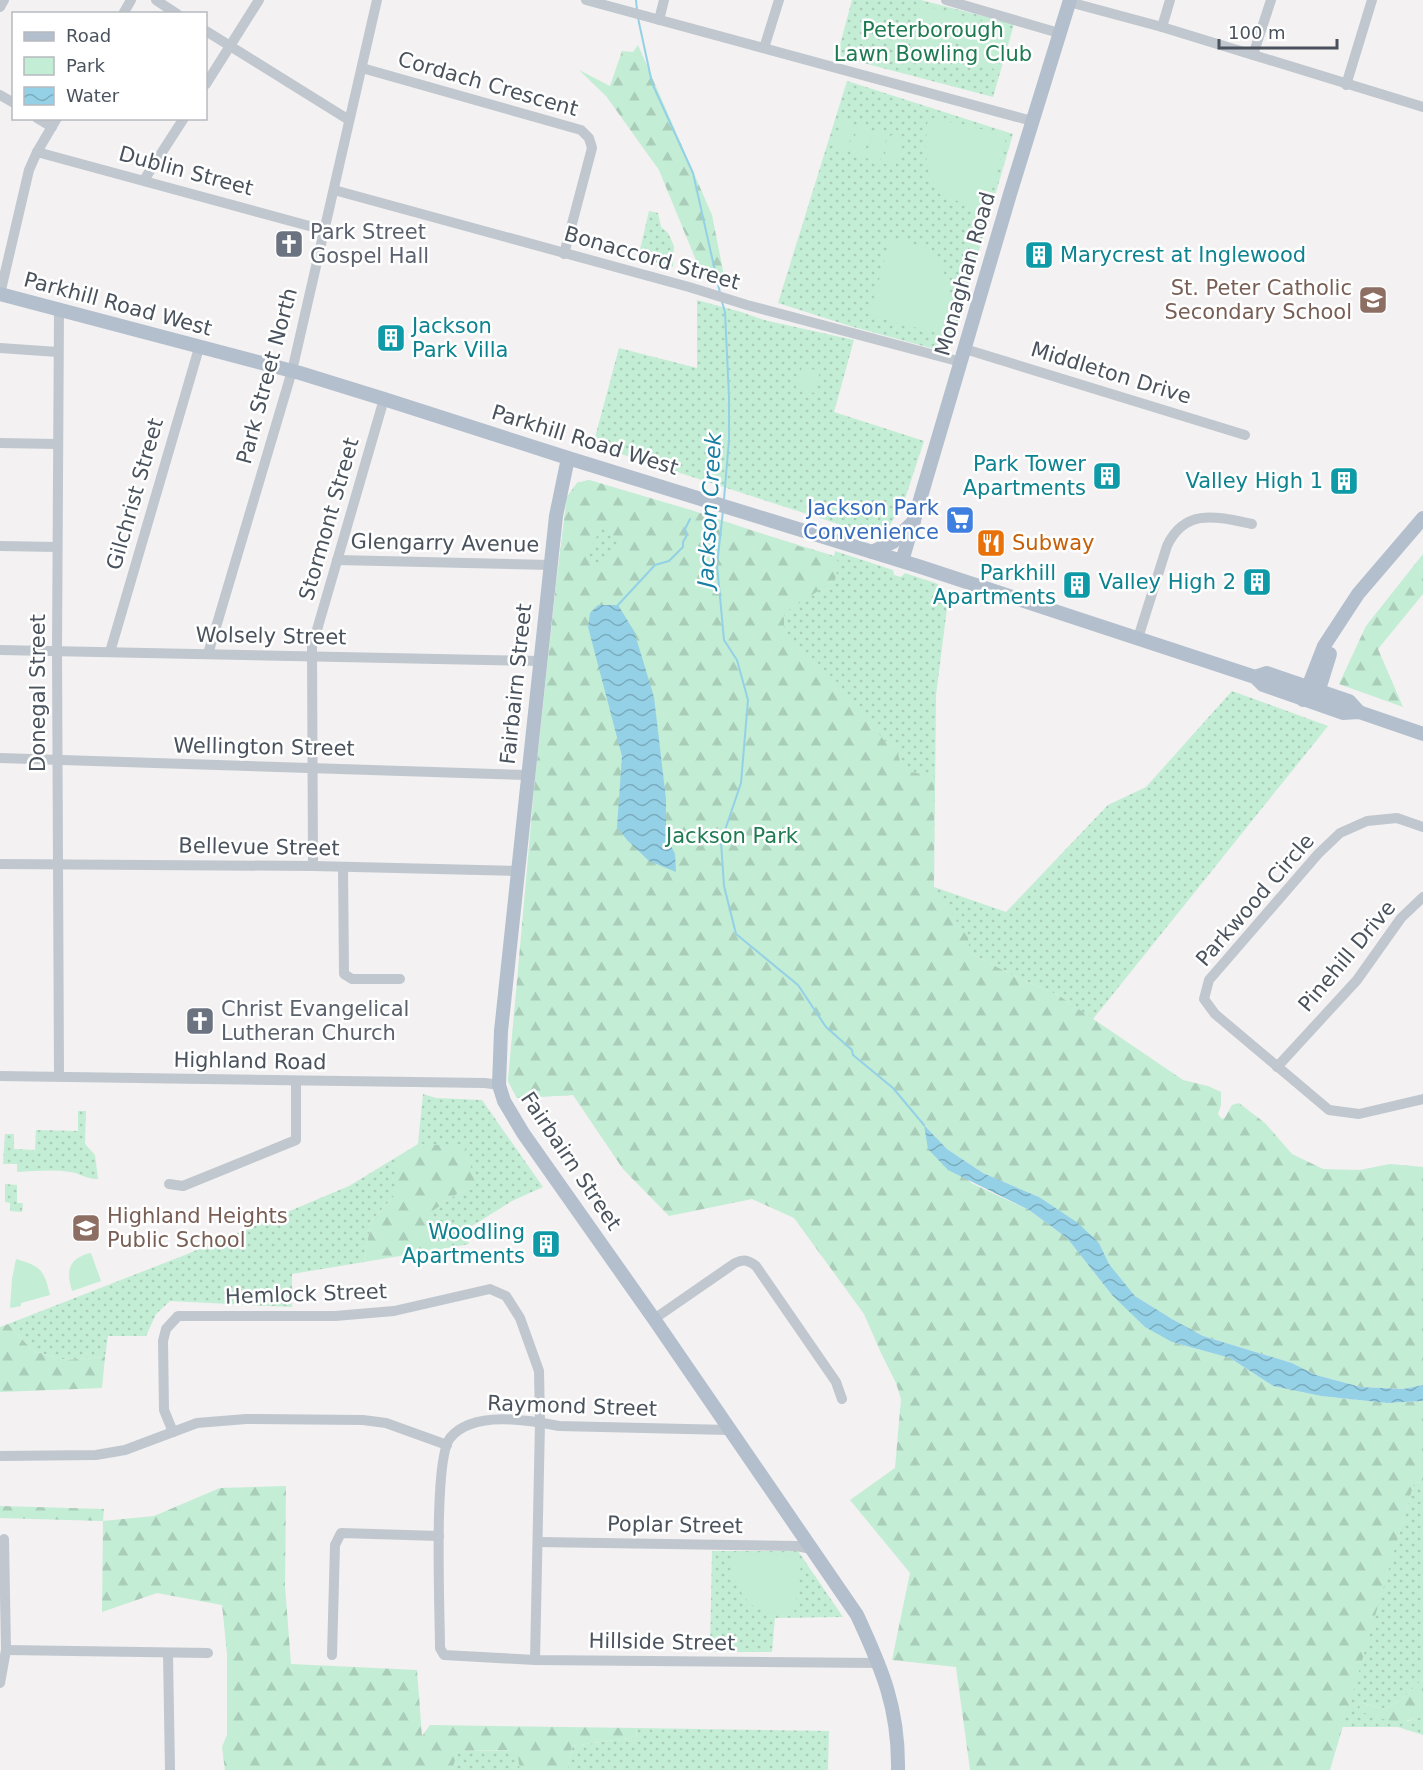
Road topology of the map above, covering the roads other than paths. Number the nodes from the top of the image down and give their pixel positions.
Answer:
1 (4, 0) edge
2 (156, 0) edge
3 (259, 0) edge
4 (378, 0) edge
5 (586, 0) edge
6 (664, 0) edge
7 (779, 0) edge
8 (946, 0) edge
9 (1170, 0) edge
10 (1271, 0) edge
11 (1372, 0) edge
12 (1069, 1) edge
13 (0, 7) edge
14 (174, 12) edge
15 (654, 19) junction
16 (1162, 27) junction
17 (207, 32) edge
18 (1059, 33) junction
19 (230, 47) junction
20 (764, 48) junction
21 (1253, 55) junction
22 (362, 68) junction
23 (207, 82) edge
24 (1346, 85) junction
25 (1423, 107) edge
26 (183, 120) edge
27 (350, 120) junction
28 (1032, 121) junction
29 (54, 123) edge
30 (37, 152) junction
31 (144, 180) junction
32 (334, 190) junction
33 (324, 230) junction
34 (564, 254) junction
35 (0, 294) edge
36 (58, 309) junction
37 (0, 348) edge
38 (199, 348) junction
39 (58, 352) junction
40 (963, 355) junction
41 (292, 371) junction
42 (384, 399) junction
43 (1245, 435) dead end
44 (0, 443) edge
45 (57, 444) junction
46 (568, 458) junction
47 (1423, 518) edge
48 (915, 519) junction
49 (1252, 524) dead end
50 (0, 546) edge
51 (57, 547) junction
52 (872, 552) junction
53 (338, 560) junction
54 (902, 561) junction
55 (551, 565) junction
56 (1138, 638) junction
57 (0, 650) edge
58 (57, 651) junction
59 (110, 652) junction
60 (208, 654) junction
61 (312, 657) junction
62 (540, 661) junction
63 (1311, 695) junction
64 (1423, 734) edge
65 (0, 758) edge
66 (58, 759) junction
67 (313, 768) junction
68 (528, 775) junction
69 (1423, 827) edge
70 (58, 863) junction
71 (0, 864) edge
72 (313, 866) junction
73 (343, 867) junction
74 (518, 871) junction
75 (1423, 897) edge
76 (400, 979) dead end
77 (1277, 1067) junction
78 (0, 1076) edge
79 (59, 1076) junction
80 (296, 1082) junction
81 (499, 1085) junction
82 (1423, 1099) edge
83 (169, 1184) dead end
84 (654, 1319) junction
85 (842, 1399) dead end
86 (540, 1422) junction
87 (729, 1430) junction
88 (173, 1432) junction
89 (447, 1445) junction
90 (0, 1456) edge
91 (439, 1536) junction
92 (4, 1539) dead end
93 (538, 1542) junction
94 (811, 1549) junction
95 (2, 1573) edge
96 (6, 1650) junction
97 (208, 1653) dead end
98 (168, 1654) junction
99 (332, 1655) dead end
100 (535, 1660) junction
101 (880, 1663) junction
102 (0, 1683) edge
103 (170, 1770) edge
104 (898, 1770) edge

1 - 13 street
2 - 14 street
3 - 19 street
4 - 22 street, Park Street North
5 - 15 street
6 - 15 street
7 - 20 street
8 - 18 street
9 - 16 street
10 - 21 street
11 - 24 street
12 - 16 street
12 - 18 main road, Monaghan Road
15 - 20 street
16 - 21 street
17 - 19 street
18 - 28 main road, Monaghan Road
19 - 23 street
19 - 27 street
20 - 28 street
21 - 24 street
22 - 27 street, Park Street North
22 - 34 street, Cordach Crescent
24 - 25 street
26 - 31 street
27 - 32 street, Park Street North
28 - 40 main road, Monaghan Road
29 - 30 street
30 - 31 street, Dublin Street
30 - 35 street
31 - 33 street, Dublin Street
32 - 33 street, Park Street North
32 - 34 street, Bonaccord Street
33 - 41 street, Park Street North
34 - 40 street, Bonaccord Street
35 - 36 main road, Parkhill Road West
36 - 38 main road, Parkhill Road West
36 - 39 street, Donegal Street
37 - 39 street
38 - 41 main road, Parkhill Road West
38 - 59 street, Gilchrist Street
39 - 45 street, Donegal Street
40 - 43 street, Middleton Drive
40 - 48 main road, Monaghan Road
41 - 42 main road, Parkhill Road West
41 - 60 street, Park Street North
42 - 46 main road, Parkhill Road West
42 - 53 street, Stormont Street
44 - 45 street
45 - 51 street, Donegal Street
46 - 52 main road, Parkhill Road West
46 - 55 main road, Fairbairn Street
47 - 63 main road
48 - 52 main road
48 - 54 main road, Monaghan Road
49 - 56 street
50 - 51 street
51 - 58 street, Donegal Street
52 - 54 main road, Parkhill Road West
53 - 55 street, Glengarry Avenue
53 - 61 street, Stormont Street
54 - 56 main road, Parkhill Road West
55 - 62 main road, Fairbairn Street
56 - 63 main road, Parkhill Road West
57 - 58 street, Wolsely Street
58 - 59 street, Wolsely Street
58 - 66 street, Donegal Street
59 - 60 street, Wolsely Street
60 - 61 street, Wolsely Street
61 - 62 street, Wolsely Street
61 - 67 street, Stormont Street
62 - 68 main road, Fairbairn Street
63 - 64 main road, Parkhill Road West
65 - 66 street, Wellington Street
66 - 67 street, Wellington Street
66 - 70 street, Donegal Street
67 - 68 street, Wellington Street
67 - 72 street, Stormont Street
68 - 74 main road, Fairbairn Street
69 - 77 street, Parkwood Circle
70 - 71 street, Bellevue Street
70 - 72 street, Bellevue Street
70 - 79 street, Donegal Street
72 - 73 street, Bellevue Street
73 - 74 street, Bellevue Street
73 - 76 street
74 - 81 main road, Fairbairn Street
75 - 77 street, Pinehill Drive
77 - 82 street, Parkwood Circle
78 - 79 street, Highland Road
79 - 80 street, Highland Road
80 - 81 street, Highland Road
80 - 83 street
81 - 84 main road, Fairbairn Street
84 - 85 street
84 - 87 main road, Fairbairn Street
86 - 87 street, Raymond Street
86 - 88 street, Hemlock Street
86 - 89 street, Raymond Street
86 - 93 street, Hemlock Street
87 - 94 main road, Fairbairn Street
88 - 89 street
88 - 90 street
89 - 91 street
91 - 99 street
91 - 100 street, Hillside Street
92 - 95 street
93 - 94 street, Poplar Street
93 - 100 street, Hemlock Street
94 - 101 main road, Fairbairn Street
95 - 96 street
96 - 98 street
96 - 102 street
97 - 98 street
98 - 103 street
100 - 101 street, Hillside Street
101 - 104 main road, Fairbairn Street

